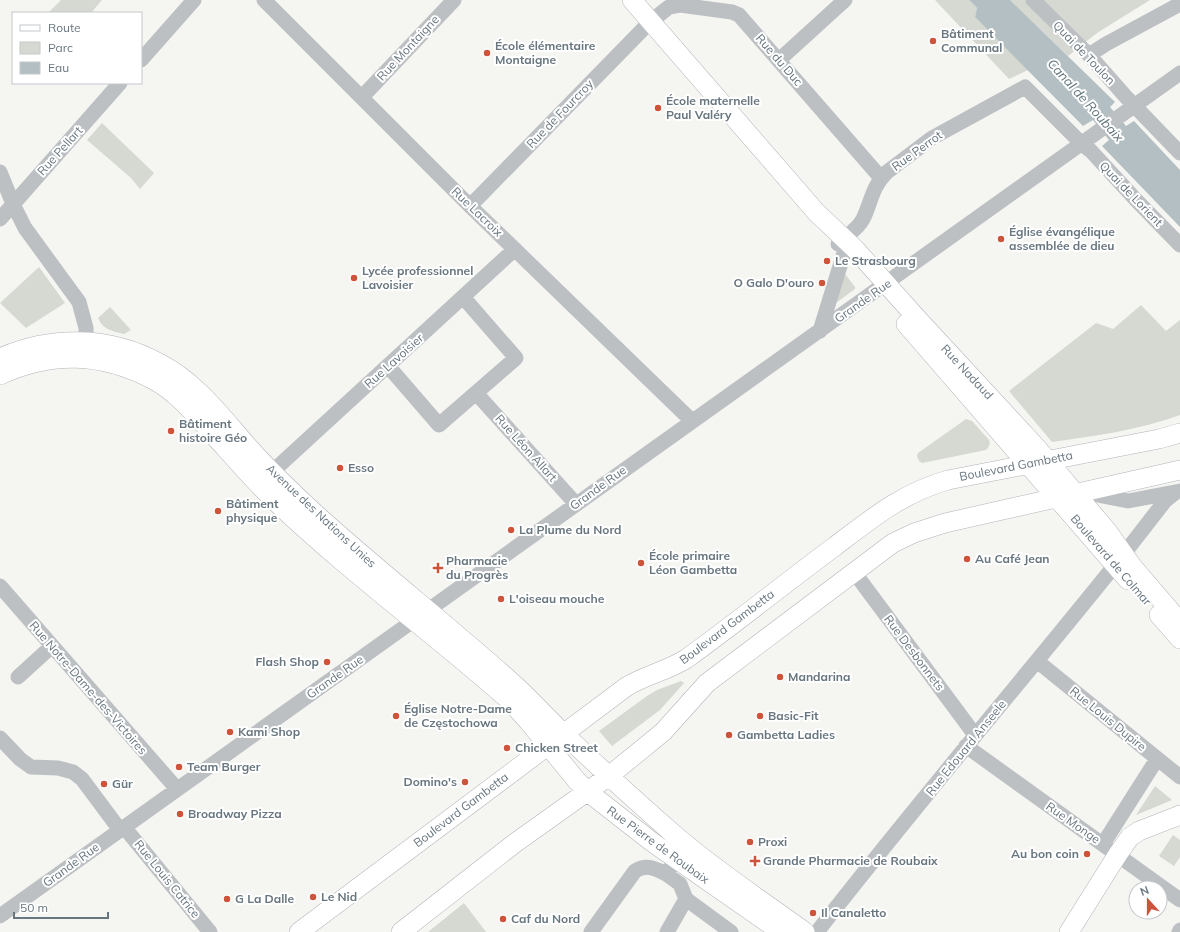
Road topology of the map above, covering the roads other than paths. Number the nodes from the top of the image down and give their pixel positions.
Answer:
1 (194, 0) edge
2 (264, 0) edge
3 (454, 0) edge
4 (632, 0) edge
5 (845, 0) edge
6 (1033, 0) edge
7 (1180, 4) edge
8 (650, 22) junction
9 (1089, 55) junction
10 (142, 59) edge
11 (779, 60) junction
12 (1180, 73) edge
13 (119, 84) edge
14 (1025, 87) joint
15 (362, 97) junction
16 (1135, 106) junction
17 (1082, 144) junction
18 (1180, 153) edge
19 (0, 172) edge
20 (881, 178) junction
21 (13, 204) junction
22 (470, 206) junction
23 (0, 219) edge
24 (1180, 244) edge
25 (842, 245) junction
26 (515, 250) junction
27 (882, 288) junction
28 (463, 297) junction
29 (820, 331) junction
30 (86, 350) junction
31 (0, 358) edge
32 (388, 366) junction
33 (0, 375) edge
34 (476, 392) junction
35 (692, 421) junction
36 (1180, 434) edge
37 (1048, 461) junction
38 (1028, 465) junction
39 (1180, 470) edge
40 (272, 472) junction
41 (1061, 477) junction
42 (1042, 481) junction
43 (1178, 492) edge
44 (1080, 493) junction
45 (1056, 498) junction
46 (576, 504) junction
47 (921, 530) junction
48 (1119, 560) junction
49 (854, 572) junction
50 (0, 586) edge
51 (422, 616) junction
52 (1180, 622) edge
53 (1180, 640) edge
54 (52, 646) junction
55 (1037, 661) junction
56 (18, 677) dead end
57 (564, 734) junction
58 (0, 738) edge
59 (971, 740) junction
60 (547, 745) junction
61 (1157, 759) junction
62 (609, 776) junction
63 (1180, 777) edge
64 (177, 789) junction
65 (588, 792) junction
66 (1180, 816) edge
67 (122, 828) junction
68 (1110, 849) junction
69 (672, 867) junction
70 (686, 899) junction
71 (1180, 900) edge
72 (1, 912) edge
73 (210, 932) edge
74 (298, 932) edge
75 (401, 932) edge
76 (590, 932) edge
77 (667, 932) edge
78 (731, 932) edge
79 (780, 932) edge
80 (806, 932) edge
81 (817, 932) edge
82 (1069, 932) edge

1 - 10 street
2 - 15 street, Rue Lacroix
3 - 15 street, Rue Montaigne
4 - 8 main road
5 - 11 street
6 - 9 street, Quai de Toulon
7 - 9 street
8 - 11 street, Rue du Duc
8 - 22 street, Rue de Fourcroy
8 - 25 main road
9 - 16 street, Quai de Toulon
11 - 20 street, Rue du Duc
12 - 16 street
13 - 21 street, Rue Pellart
14 - 17 street, Quai de Lorient
14 - 20 street, Rue Perrot
15 - 22 street, Rue Lacroix
16 - 17 street, Grande Rue
16 - 18 street, Quai de Toulon
17 - 24 street, Quai de Lorient
17 - 27 street, Grande Rue
19 - 21 street
20 - 25 street, Rue Perrot
21 - 23 street, Rue Pellart
21 - 30 street
22 - 26 street, Rue Lacroix
25 - 27 main road
25 - 29 street
26 - 28 street, Rue Lavoisier
26 - 35 street, Rue Lacroix
27 - 29 street, Grande Rue
27 - 37 main road, Rue Nadaud
27 - 38 main road, Rue Nadaud
28 - 32 street, Rue Lavoisier
28 - 34 street
29 - 35 street, Grande Rue
30 - 31 main road, Avenue des Nations Unies
30 - 33 main road, Avenue des Nations Unies
30 - 40 main road, Avenue des Nations Unies
30 - 51 main road, Avenue des Nations Unies
32 - 34 street
32 - 40 street, Rue Lavoisier
34 - 46 street, Rue Léon Allart
35 - 46 street, Grande Rue
36 - 37 main road, Boulevard Gambetta
36 - 41 main road
37 - 38 main road, Boulevard Gambetta
37 - 41 main road, Rue Nadaud
37 - 42 main road
38 - 42 main road, Rue Nadaud
38 - 57 main road, Boulevard Gambetta
39 - 44 main road
40 - 51 main road, Avenue des Nations Unies
41 - 44 main road, Boulevard de Colmar
41 - 45 main road
42 - 45 main road, Boulevard de Colmar
42 - 47 main road
43 - 44 street
43 - 48 street
44 - 45 main road
44 - 48 main road, Boulevard de Colmar
45 - 47 main road
45 - 48 main road, Boulevard de Colmar
46 - 51 street, Grande Rue
47 - 49 main road
48 - 52 main road, Boulevard de Colmar
48 - 53 main road, Boulevard de Colmar
48 - 55 street, Rue Edouard Anseele
49 - 59 street, Rue Desbonnets
49 - 62 main road
50 - 54 street, Rue Notre-Dame-des-Victoires
51 - 57 main road, Avenue des Nations Unies
51 - 60 main road, Avenue des Nations Unies
51 - 64 street, Grande Rue
54 - 56 street
54 - 64 street, Rue Notre-Dame-des-Victoires
55 - 59 street, Rue Edouard Anseele
55 - 61 street, Rue Louis Dupire
57 - 60 main road, Boulevard Gambetta
57 - 62 main road, Avenue des Nations Unies
58 - 67 street, Rue Louis Catrice
59 - 68 street, Rue Monge
59 - 81 street, Rue Edouard Anseele
60 - 65 main road, Rue Pierre de Roubaix
60 - 74 main road, Boulevard Gambetta
61 - 63 street, Rue Louis Dupire
61 - 68 street
62 - 65 main road
62 - 80 main road, Rue Pierre de Roubaix
64 - 67 street, Grande Rue
65 - 69 main road, Rue Pierre de Roubaix
65 - 75 main road
66 - 68 main road
67 - 72 street, Grande Rue
67 - 73 street, Rue Louis Catrice
68 - 71 street, Rue Monge
68 - 82 main road
69 - 70 street
69 - 76 street
69 - 79 main road, Rue Pierre de Roubaix
70 - 77 street
70 - 78 street

